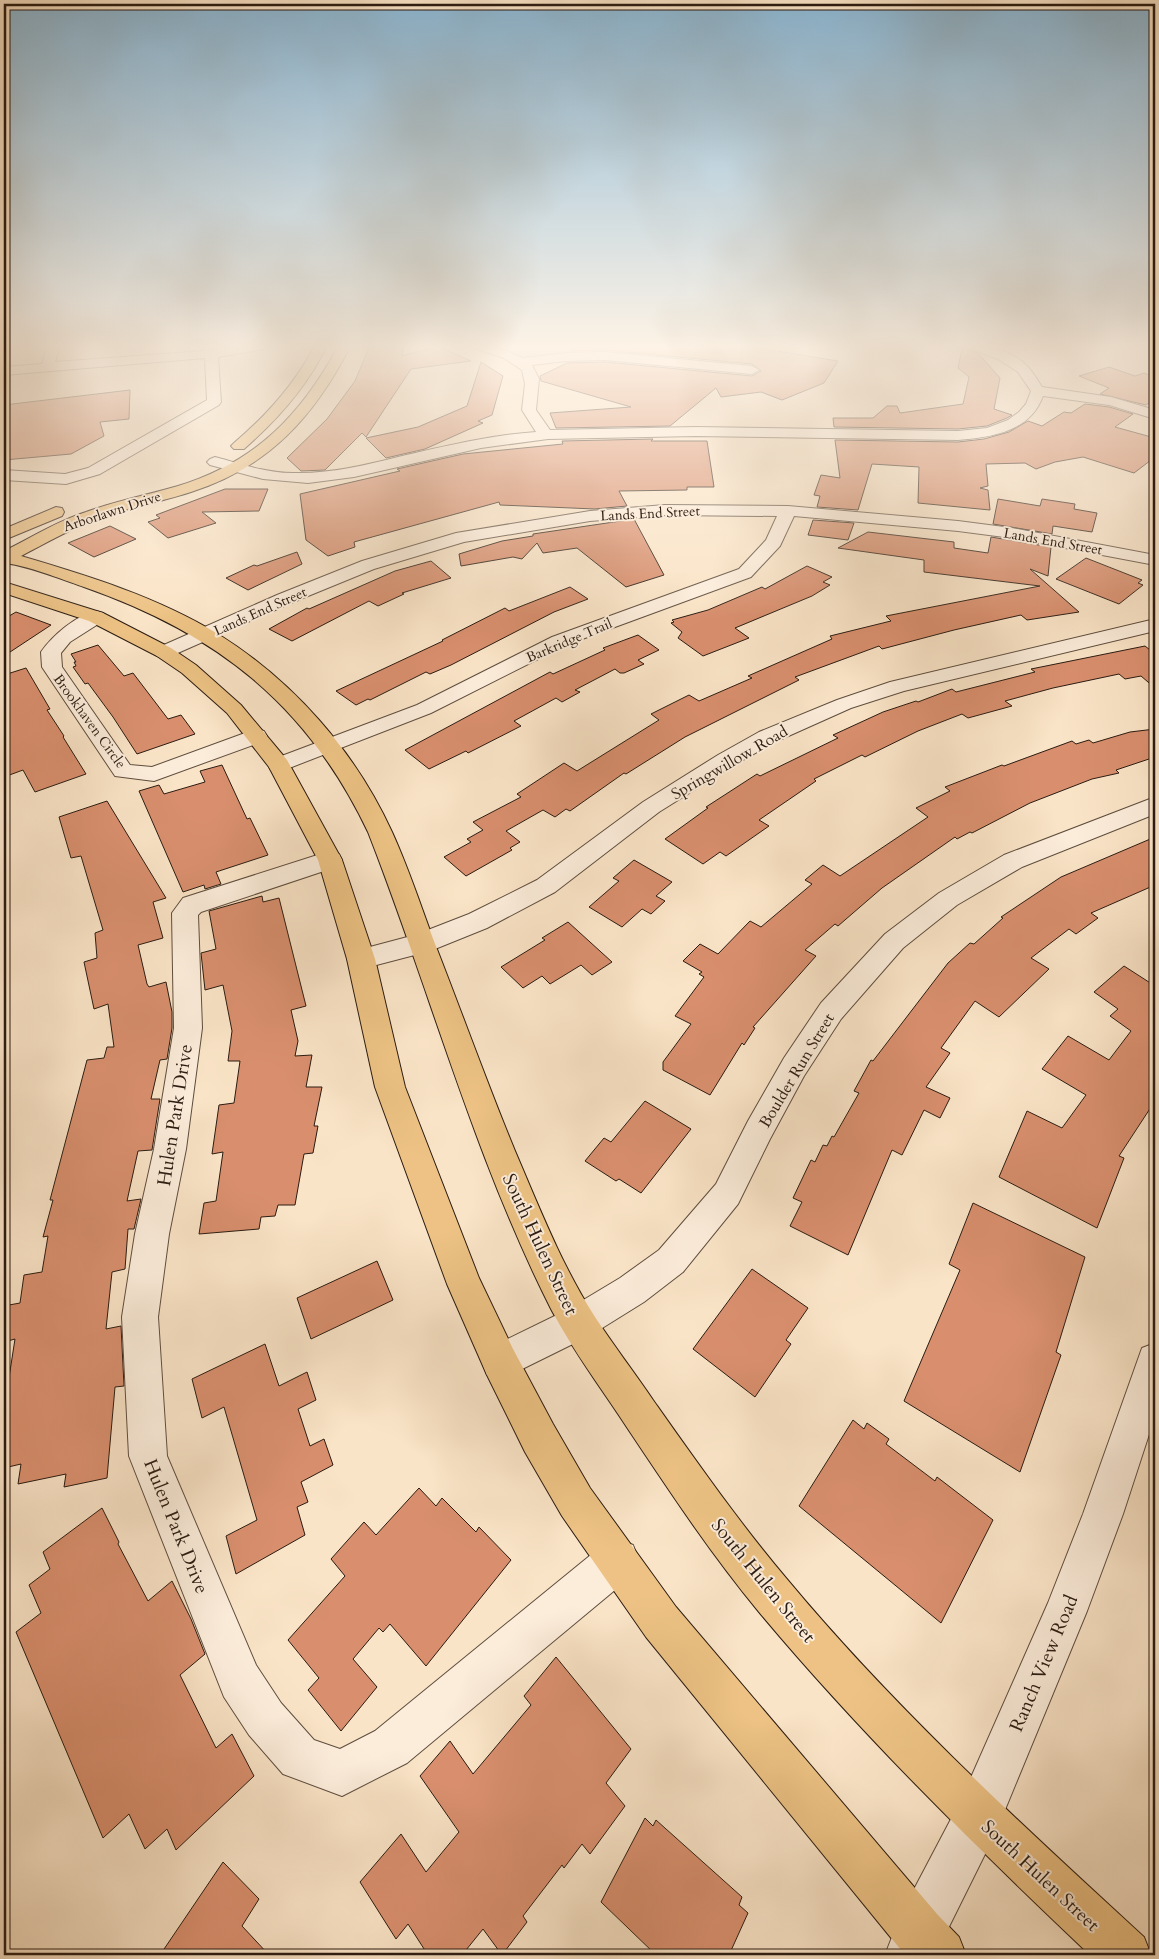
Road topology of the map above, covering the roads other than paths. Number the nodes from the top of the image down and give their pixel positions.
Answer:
1 (154, 436) edge
2 (250, 436) edge
3 (278, 436) edge
4 (538, 436) edge
5 (925, 436) edge
6 (956, 436) edge
7 (215, 462) junction
8 (236, 468) junction
9 (197, 469) dead end
10 (4, 475) edge
11 (154, 482) dead end
12 (788, 511) junction
13 (4, 535) edge
14 (4, 558) edge
15 (1155, 560) edge
16 (4, 587) edge
17 (96, 617) junction
18 (1155, 625) edge
19 (205, 636) junction
20 (164, 652) junction
21 (256, 736) junction
22 (328, 747) junction
23 (279, 765) junction
24 (1155, 805) edge
25 (330, 860) junction
26 (421, 944) junction
27 (361, 959) junction
28 (578, 1322) junction
29 (500, 1362) junction
30 (1155, 1362) edge
31 (618, 1560) junction
32 (978, 1817) junction
33 (923, 1948) edge
34 (1126, 1955) edge

1 - 10 street
2 - 7 main road
3 - 8 main road, Arborlawn Drive
4 - 8 street
5 - 6 street
7 - 8 street
7 - 9 main road
8 - 14 main road, Arborlawn Drive
11 - 13 main road, Arborlawn Drive
12 - 15 street, Lands End Street
12 - 19 street, Lands End Street
12 - 22 street, Barkridge Trail
14 - 19 main road, South Hulen Street
16 - 17 main road
17 - 20 main road
17 - 21 street, Brookhaven Circle
18 - 26 street, Springwillow Road
19 - 20 street, Lands End Street
19 - 22 main road, South Hulen Street
20 - 21 main road
21 - 23 main road
22 - 23 street, Barkridge Trail
22 - 26 main road, South Hulen Street
23 - 25 main road
24 - 28 street, Boulder Run Street
25 - 27 main road
25 - 31 street, Hulen Park Drive
26 - 27 street, Springwillow Road
26 - 28 main road, South Hulen Street
27 - 29 main road
28 - 29 street, Boulder Run Street
28 - 32 main road, South Hulen Street
29 - 31 main road
30 - 32 street, Ranch View Road
31 - 33 main road
32 - 33 street, Ranch View Road
32 - 34 main road, South Hulen Street

